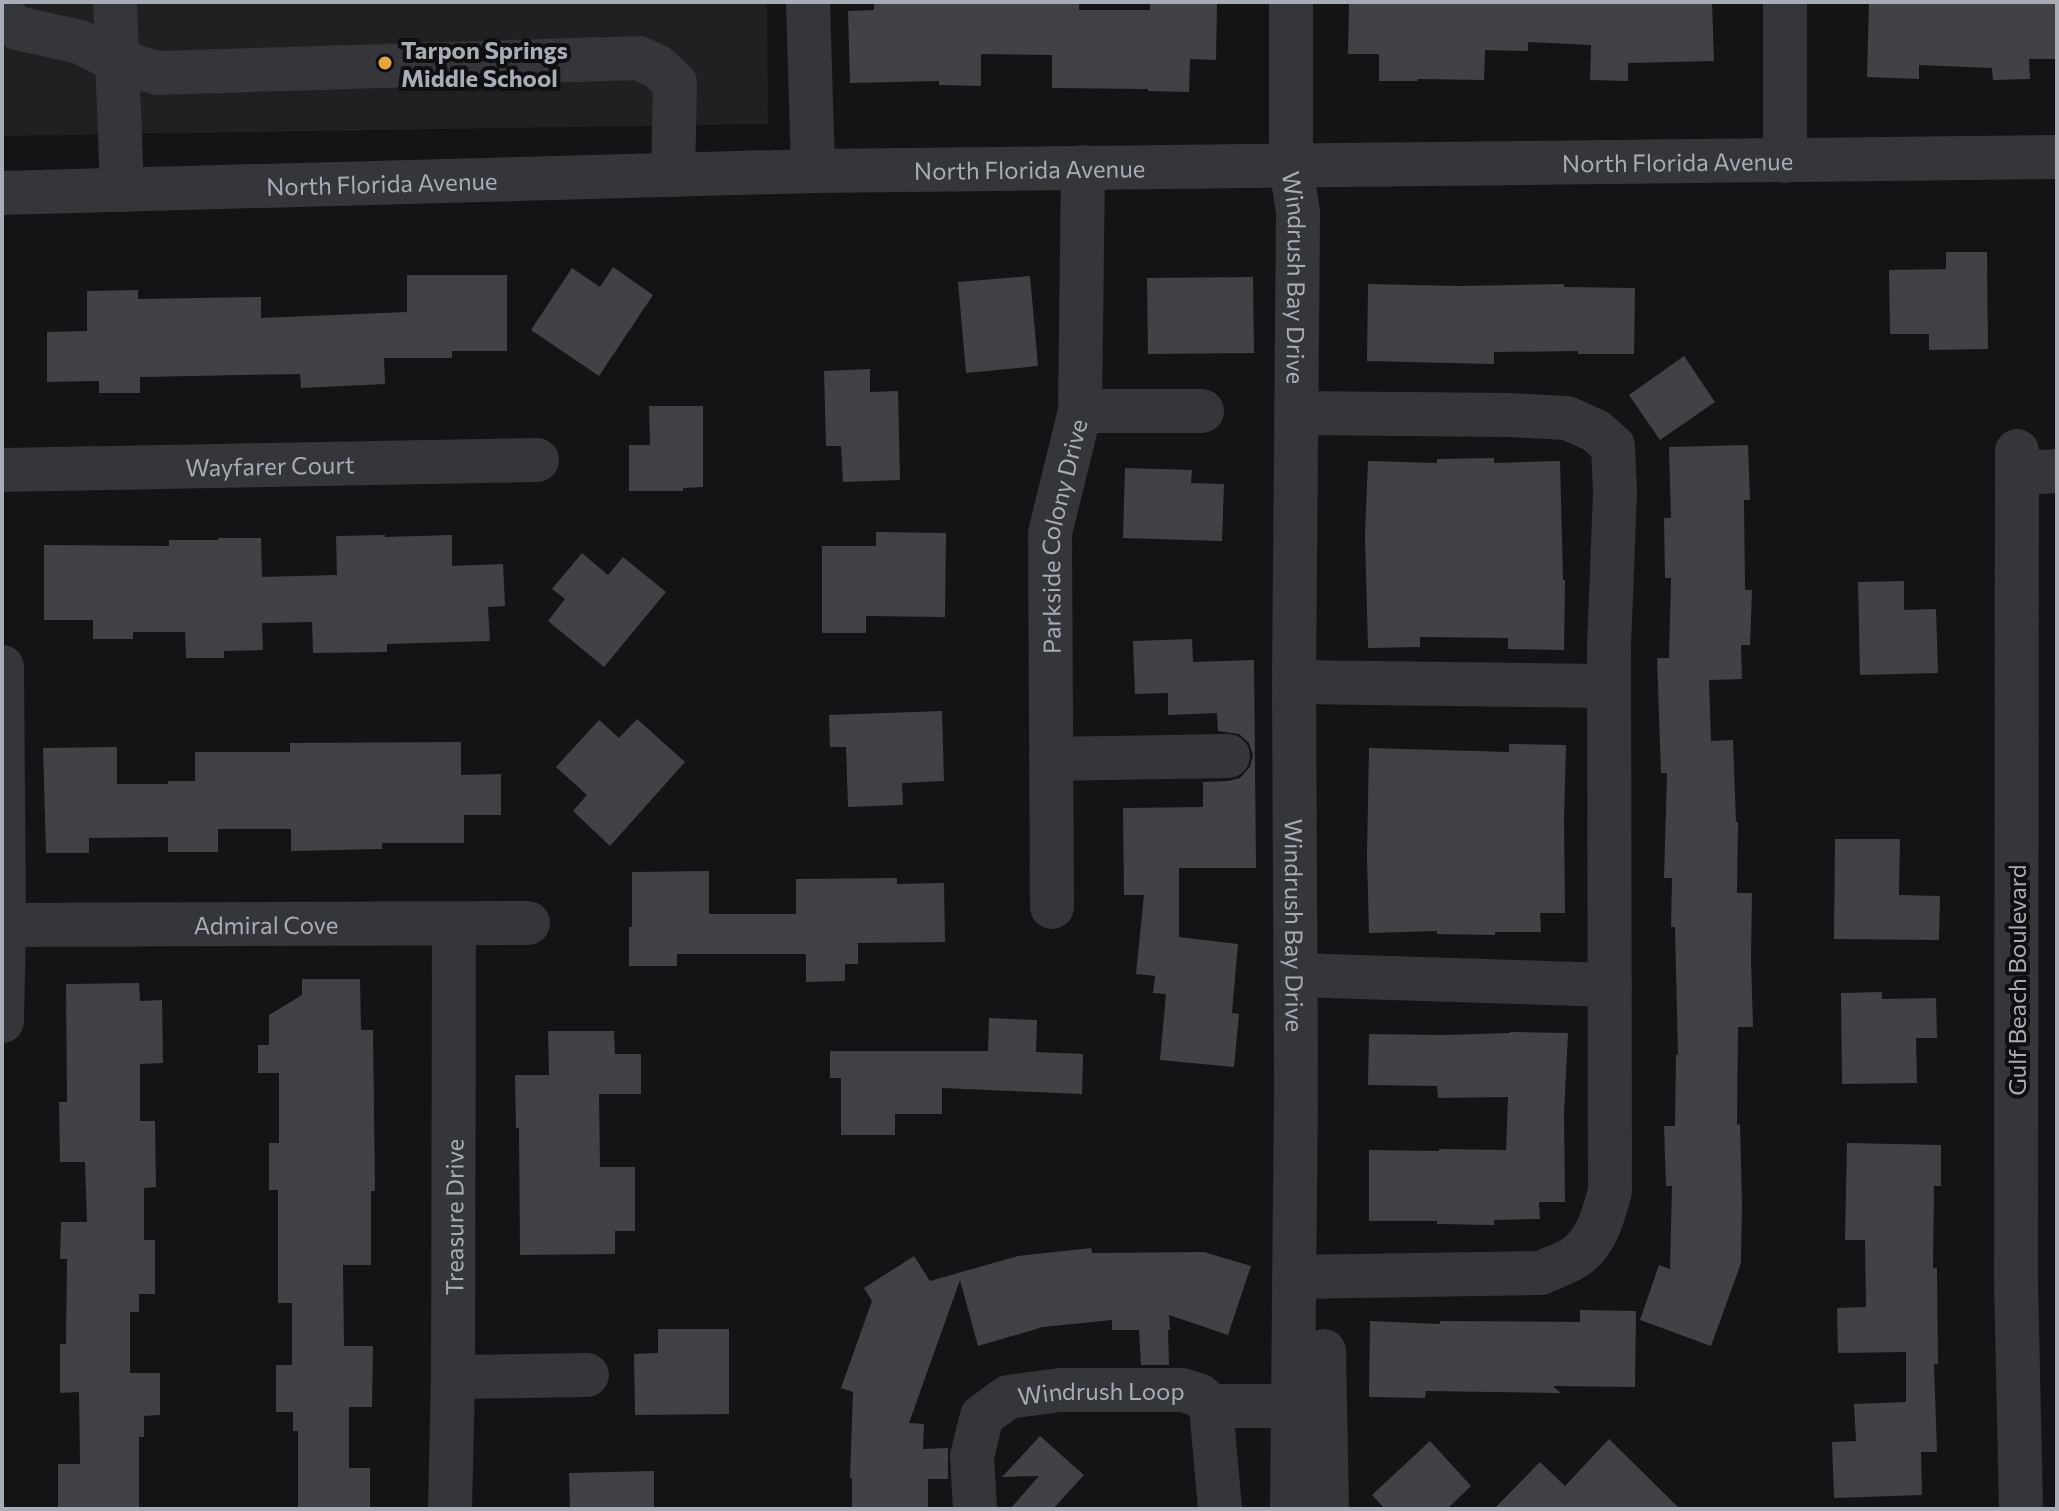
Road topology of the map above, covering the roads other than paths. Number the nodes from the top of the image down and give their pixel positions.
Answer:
1 (115, 2) edge
2 (808, 2) edge
3 (1291, 2) edge
4 (1785, 2) edge
5 (2, 16) edge
6 (117, 61) junction
7 (2057, 157) edge
8 (1785, 161) junction
9 (1083, 167) junction
10 (1291, 167) junction
11 (813, 171) junction
12 (673, 175) junction
13 (122, 190) junction
14 (2, 193) edge
15 (1080, 411) junction
16 (1202, 411) dead end
17 (1310, 413) junction
18 (537, 460) dead end
19 (2030, 465) edge
20 (2, 470) edge
21 (2, 667) edge
22 (1309, 682) junction
23 (1609, 686) junction
24 (1228, 756) dead end
25 (1051, 759) junction
26 (1052, 907) dead end
27 (528, 923) dead end
28 (454, 924) junction
29 (4, 925) edge
30 (1309, 976) junction
31 (1610, 985) junction
32 (2, 1021) edge
33 (1309, 1277) junction
34 (587, 1375) dead end
35 (453, 1377) junction
36 (1211, 1406) junction
37 (1309, 1406) junction
38 (450, 1509) edge
39 (975, 1509) edge
40 (1220, 1509) edge
41 (1292, 1509) edge
42 (1327, 1509) edge
43 (2021, 1509) edge

1 - 6 street
2 - 11 street
3 - 10 street, Windrush Bay Drive
4 - 8 street
5 - 6 street
6 - 12 street
6 - 13 street
7 - 8 street, North Florida Avenue
8 - 10 street, North Florida Avenue
9 - 10 street, North Florida Avenue
9 - 11 street, North Florida Avenue
9 - 15 street, Parkside Colony Drive
10 - 17 street, Windrush Bay Drive
11 - 12 street, North Florida Avenue
12 - 13 street, North Florida Avenue
13 - 14 street, North Florida Avenue
15 - 16 street
15 - 25 street, Parkside Colony Drive
17 - 22 street, Windrush Bay Drive
17 - 23 street
18 - 20 street, Wayfarer Court
19 - 43 street, Gulf Beach Boulevard
21 - 29 street
22 - 23 street
22 - 30 street, Windrush Bay Drive
23 - 31 street
24 - 25 street
25 - 26 street, Parkside Colony Drive
27 - 28 street, Admiral Cove
28 - 29 street, Admiral Cove
28 - 35 street, Treasure Drive
29 - 32 street
30 - 31 street
30 - 33 street, Windrush Bay Drive
31 - 33 street
33 - 37 street, Windrush Bay Drive
34 - 35 street
35 - 38 street, Treasure Drive
36 - 37 street
36 - 39 street, Windrush Loop
36 - 40 street, Windrush Loop
37 - 41 street, Windrush Bay Drive
37 - 42 street, Windrush Bay Drive

